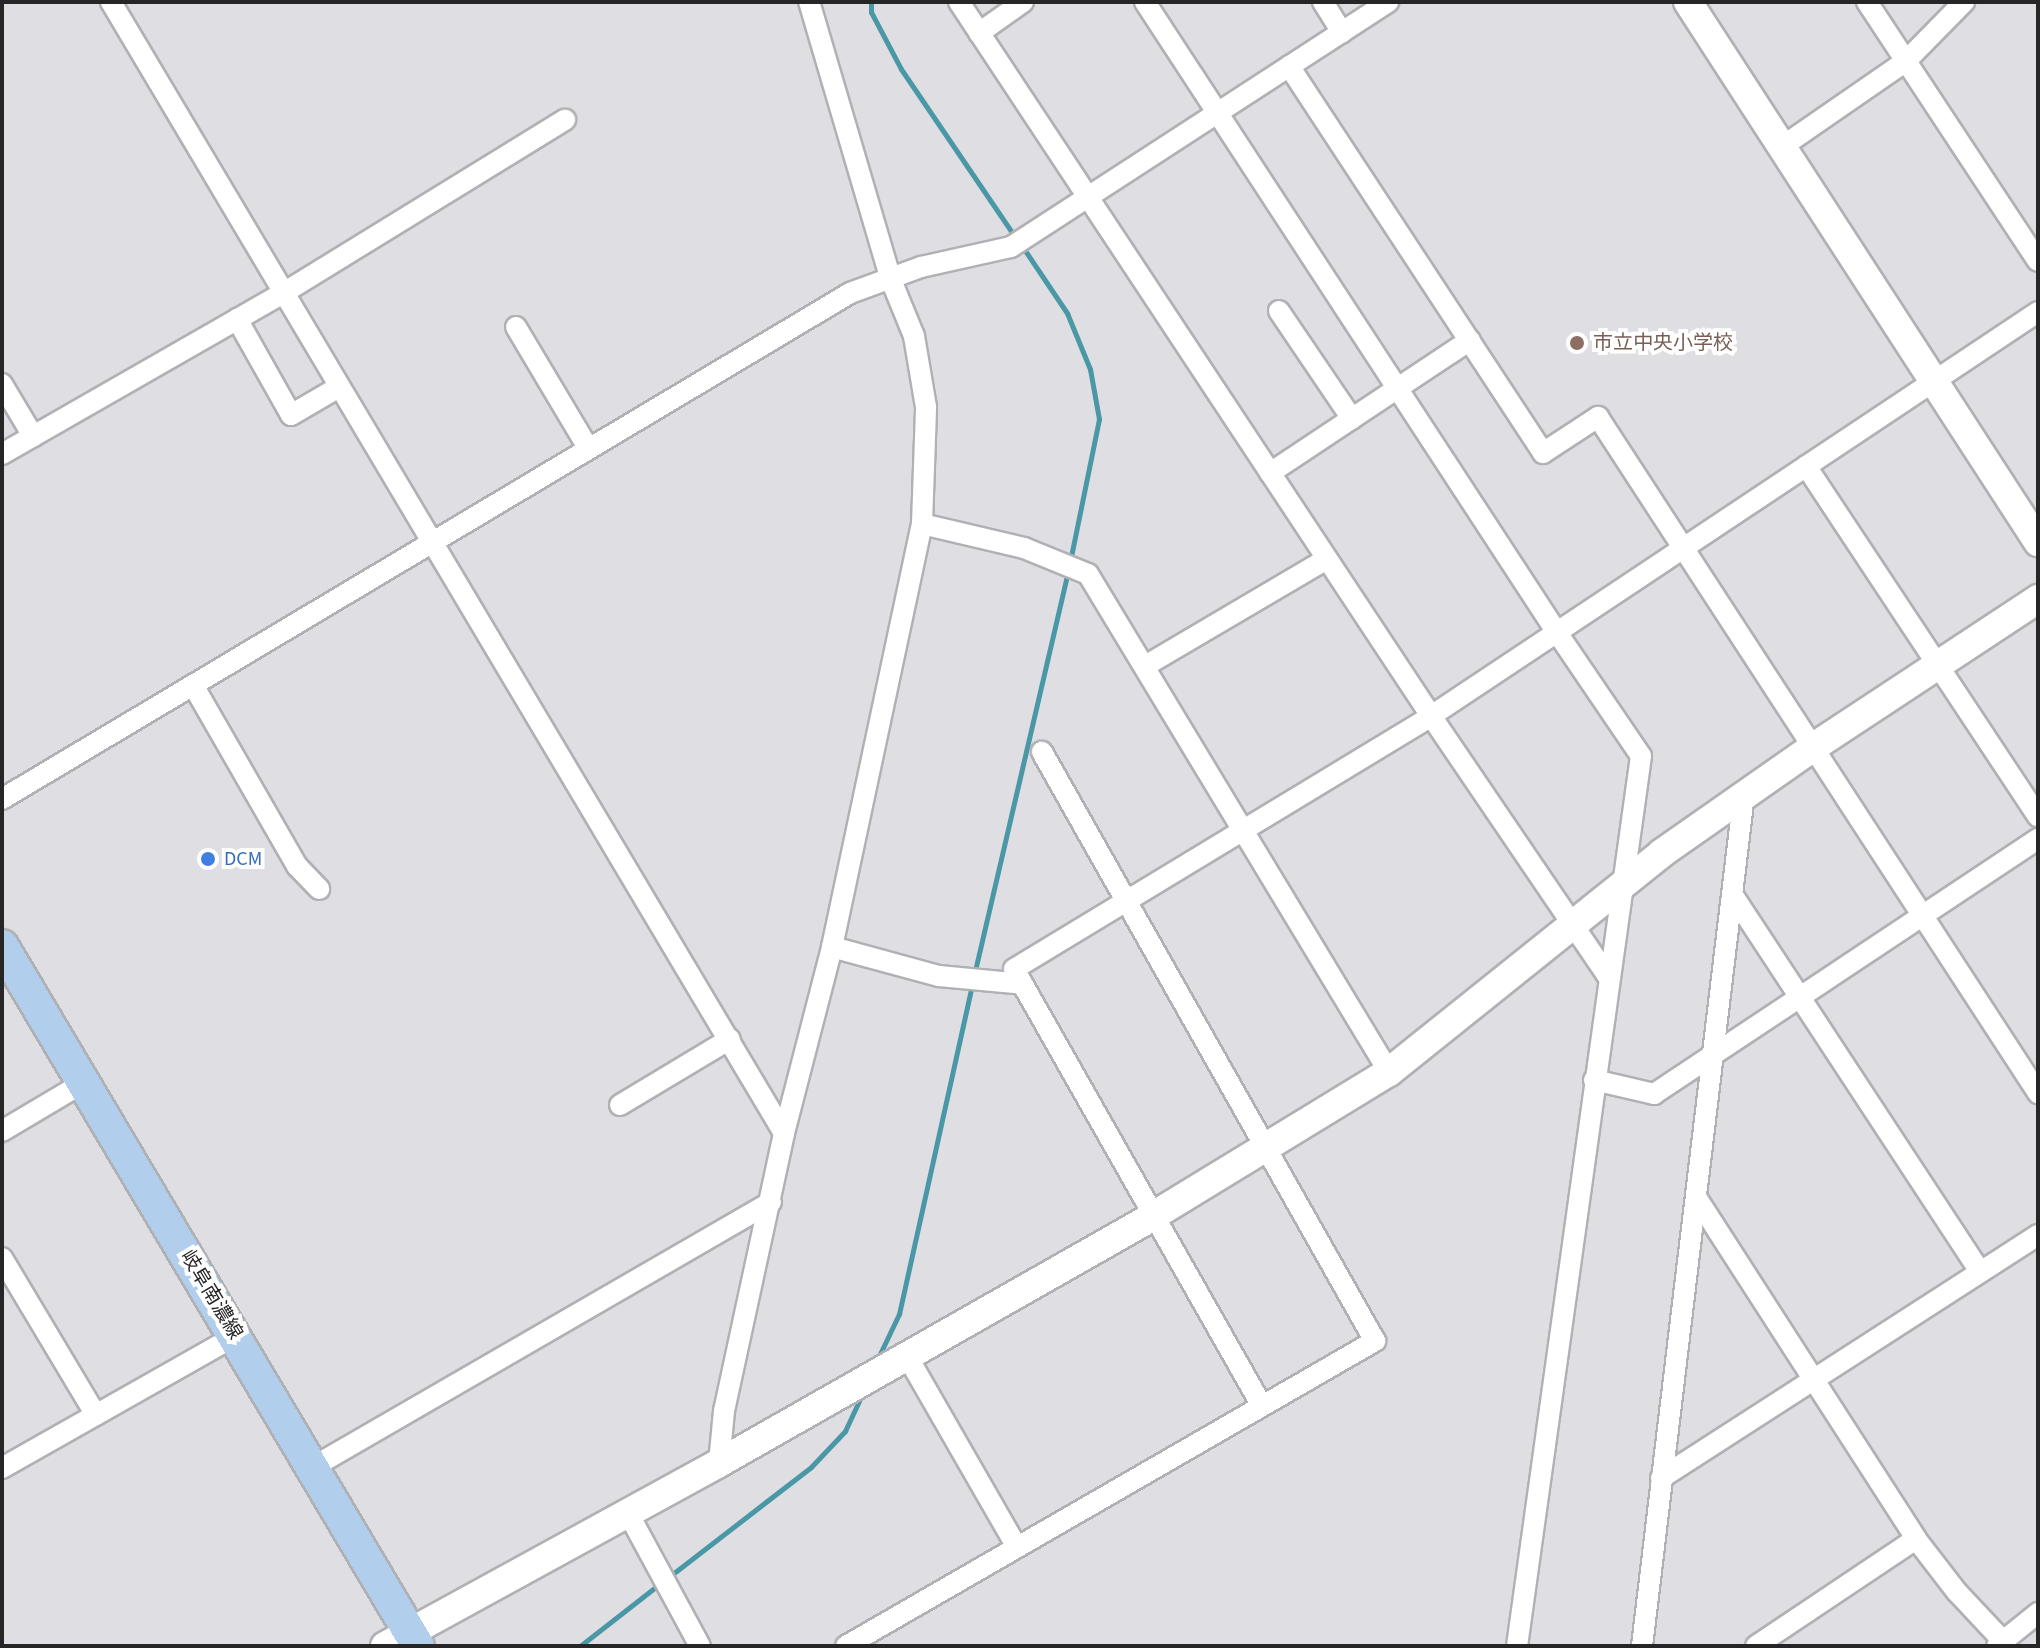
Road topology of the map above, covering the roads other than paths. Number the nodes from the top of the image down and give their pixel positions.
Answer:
1 (111, 2) edge
2 (809, 2) edge
3 (959, 2) edge
4 (1023, 2) edge
5 (1145, 2) edge
6 (1323, 2) edge
7 (1388, 2) edge
8 (1688, 2) edge
9 (1867, 2) edge
10 (1964, 2) edge
11 (1342, 32) junction
12 (979, 33) junction
13 (1906, 61) junction
14 (1289, 66) junction
15 (1218, 113) junction
16 (565, 120) dead end
17 (1783, 146) junction
18 (1087, 196) junction
19 (2038, 261) edge
20 (891, 280) junction
21 (285, 292) junction
22 (1279, 311) dead end
23 (2038, 312) edge
24 (237, 319) junction
25 (516, 327) dead end
26 (1470, 340) junction
27 (1935, 381) junction
28 (2, 384) edge
29 (339, 387) junction
30 (1397, 388) junction
31 (1352, 419) junction
32 (33, 436) junction
33 (588, 448) junction
34 (2, 454) edge
35 (1806, 466) junction
36 (1270, 473) junction
37 (922, 524) junction
38 (434, 542) junction
39 (2038, 542) edge
40 (1683, 547) junction
41 (1327, 559) junction
42 (2038, 599) edge
43 (1556, 631) junction
44 (1938, 665) junction
45 (1145, 666) junction
46 (193, 685) junction
47 (1431, 716) junction
48 (1812, 748) junction
49 (1042, 752) dead end
50 (1744, 794) junction
51 (2, 799) edge
52 (2038, 816) edge
53 (1243, 828) junction
54 (2038, 839) edge
55 (1621, 883) junction
56 (319, 889) dead end
57 (1734, 897) junction
58 (1125, 901) junction
59 (1922, 916) junction
60 (1570, 924) junction
61 (2, 946) edge
62 (832, 947) junction
63 (1608, 976) junction
64 (1023, 984) junction
65 (1800, 998) junction
66 (730, 1039) junction
67 (1714, 1055) junction
68 (1389, 1072) junction
69 (1594, 1080) junction
70 (83, 1083) junction
71 (2038, 1093) edge
72 (620, 1105) dead end
73 (2, 1131) edge
74 (784, 1133) junction
75 (1267, 1148) junction
76 (1696, 1197) junction
77 (771, 1202) junction
78 (1153, 1216) junction
79 (2038, 1235) edge
80 (2, 1258) edge
81 (1980, 1272) junction
82 (235, 1336) junction
83 (905, 1357) junction
84 (1815, 1379) junction
85 (1262, 1406) junction
86 (96, 1415) junction
87 (719, 1463) junction
88 (313, 1467) junction
89 (2, 1468) edge
90 (1661, 1478) junction
91 (628, 1513) junction
92 (1916, 1539) junction
93 (1017, 1547) junction
94 (2038, 1613) edge
95 (404, 1641) edge
96 (2000, 1644) edge
97 (700, 1646) edge
98 (846, 1646) edge
99 (1517, 1646) edge
100 (1642, 1646) edge
101 (1756, 1646) edge

1 - 21 street
2 - 20 street
3 - 12 street
4 - 12 street
5 - 15 street
6 - 11 street
7 - 11 street
8 - 17 street
9 - 13 street
10 - 13 street
11 - 14 street
12 - 18 street
13 - 17 street
13 - 19 street
14 - 15 street
14 - 26 street
15 - 18 street
15 - 30 street
16 - 21 street
17 - 27 street
18 - 20 street
18 - 36 street
20 - 33 street
20 - 37 street
21 - 24 street
21 - 29 street
22 - 31 street
23 - 27 street
24 - 29 street
24 - 32 street
25 - 33 street
26 - 30 street
26 - 40 street
27 - 35 street
27 - 39 street
28 - 32 street
29 - 38 street
30 - 31 street
30 - 43 street
31 - 36 street
32 - 34 street
33 - 38 street
35 - 40 street
35 - 44 street
36 - 41 street
37 - 45 street
37 - 62 street
38 - 46 street
38 - 66 street
40 - 43 street
40 - 48 street
41 - 45 street
41 - 47 street
42 - 44 street
43 - 47 street
43 - 55 street
44 - 48 street
44 - 52 street
45 - 53 street
46 - 51 street
46 - 56 street
47 - 53 street
47 - 60 street
48 - 50 street
48 - 59 street
49 - 58 street
50 - 55 street
50 - 57 street
53 - 58 street
53 - 68 street
54 - 59 street
55 - 60 street
55 - 63 street
57 - 65 street
57 - 67 street
58 - 64 street
58 - 75 street
59 - 65 street
59 - 71 street
60 - 63 street
60 - 68 street
61 - 70 main road, 岐阜南濃線
62 - 64 street
62 - 74 street
63 - 69 street
64 - 78 street
65 - 67 street
65 - 81 street
66 - 72 street
66 - 74 street
67 - 69 street
67 - 76 street
68 - 75 street
69 - 99 street
70 - 73 street
70 - 82 main road, 岐阜南濃線
74 - 77 street
75 - 78 street
75 - 85 street
76 - 84 street
76 - 90 street
77 - 87 street
77 - 88 street
78 - 83 street
78 - 85 street
79 - 81 street
80 - 86 street
81 - 84 street
82 - 86 street
82 - 88 main road, 岐阜南濃線
83 - 87 street
83 - 93 street
84 - 90 street
84 - 92 street
85 - 93 street
86 - 89 street
87 - 91 street
88 - 95 main road, 岐阜南濃線
90 - 100 street
91 - 95 street
91 - 97 street
92 - 96 street
92 - 101 street
93 - 98 street
94 - 96 street

